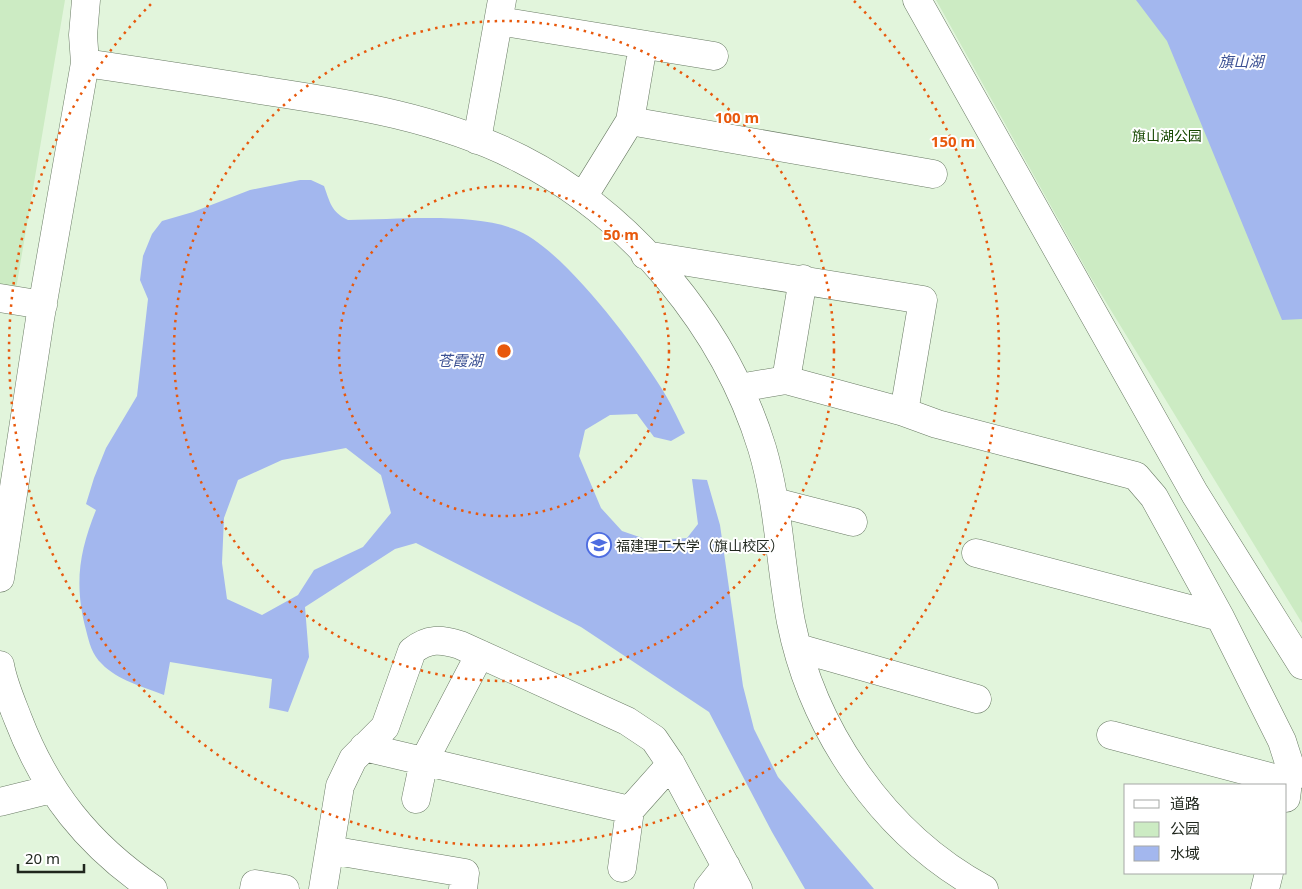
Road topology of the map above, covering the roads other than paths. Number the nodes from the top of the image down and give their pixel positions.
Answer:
1 (86, 0) edge
2 (916, 0) edge
3 (501, 10) edge
4 (643, 45) junction
5 (714, 56) dead end
6 (86, 63) junction
7 (630, 121) junction
8 (478, 140) junction
9 (933, 174) dead end
10 (583, 197) junction
11 (645, 255) junction
12 (803, 279) junction
13 (0, 298) edge
14 (0, 312) edge
15 (41, 312) junction
16 (786, 380) junction
17 (739, 388) junction
18 (904, 412) junction
19 (775, 502) junction
20 (853, 522) dead end
21 (976, 553) dead end
22 (0, 578) edge
23 (1220, 617) junction
24 (798, 648) junction
25 (480, 654) junction
26 (1302, 665) edge
27 (0, 670) edge
28 (977, 699) dead end
29 (1111, 735) dead end
30 (364, 747) junction
31 (424, 761) junction
32 (671, 764) junction
33 (1269, 784) edge
34 (52, 789) junction
35 (1288, 790) edge
36 (416, 799) dead end
37 (0, 802) edge
38 (630, 810) junction
39 (330, 850) junction
40 (622, 868) dead end
41 (1269, 874) edge
42 (732, 878) edge
43 (981, 888) edge
44 (153, 889) edge
45 (254, 889) edge
46 (285, 889) edge
47 (323, 889) edge
48 (463, 889) edge
49 (708, 889) edge
50 (1265, 889) edge

1 - 6 street
2 - 26 street
3 - 4 street
3 - 8 street
4 - 5 street
4 - 7 street
6 - 8 street
6 - 15 street
7 - 9 street
7 - 10 street
8 - 10 street
10 - 11 street
11 - 12 street
11 - 17 street
12 - 16 street
12 - 18 street
13 - 15 street
14 - 15 street
15 - 22 street
16 - 17 street
16 - 18 street
17 - 19 street
18 - 23 street
19 - 20 street
19 - 24 street
21 - 23 street
23 - 35 street
24 - 28 street
24 - 43 street
25 - 30 street
25 - 31 street
25 - 32 street
27 - 34 street
29 - 33 street
30 - 31 street
30 - 39 street
31 - 36 street
31 - 38 street
32 - 38 street
32 - 42 street
34 - 37 street
34 - 44 street
38 - 40 street
39 - 47 street
39 - 48 street
41 - 50 street
42 - 49 street
45 - 46 street

